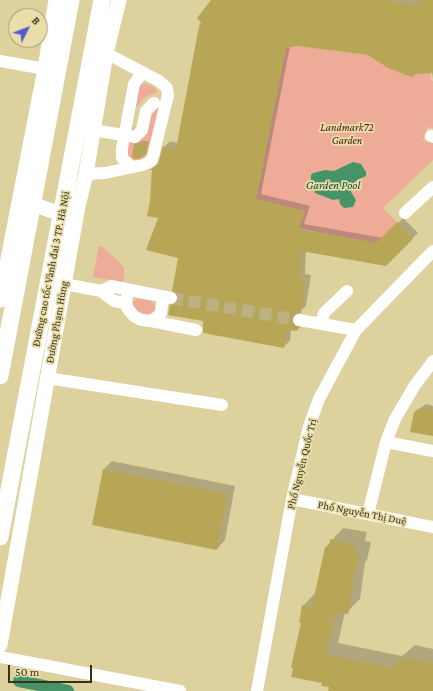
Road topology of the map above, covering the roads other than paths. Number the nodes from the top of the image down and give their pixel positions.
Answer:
1 (71, 0) edge
2 (102, 0) edge
3 (119, 0) edge
4 (53, 3) edge
5 (106, 52) junction
6 (0, 61) edge
7 (45, 69) junction
8 (143, 72) junction
9 (167, 92) junction
10 (154, 103) dead end
11 (136, 125) dead end
12 (93, 130) junction
13 (124, 136) junction
14 (132, 168) junction
15 (86, 174) junction
16 (433, 187) edge
17 (21, 197) junction
18 (78, 206) junction
19 (405, 213) dead end
20 (433, 252) edge
21 (64, 284) junction
22 (128, 290) junction
23 (346, 290) dead end
24 (101, 292) junction
25 (1, 295) edge
26 (126, 303) junction
27 (299, 320) tunnel mouth
28 (151, 321) junction
29 (321, 324) junction
30 (196, 330) dead end
31 (356, 330) junction
32 (433, 361) edge
33 (0, 376) edge
34 (47, 378) junction
35 (222, 405) dead end
36 (386, 442) junction
37 (433, 451) edge
38 (292, 499) junction
39 (368, 514) junction
40 (433, 527) edge
41 (0, 537) edge
42 (0, 644) edge
43 (0, 657) edge
44 (180, 691) edge
45 (258, 691) edge

1 - 33 highway
2 - 41 highway, Đường cao tốc Vành đai 3 TP. Hà Nội
3 - 5 main road, Đường Phạm Hùng
4 - 7 main road
5 - 8 street
5 - 12 main road, Đường Phạm Hùng
6 - 7 street
7 - 17 main road
8 - 9 street
8 - 13 street
9 - 11 street
9 - 14 street
10 - 13 street
12 - 13 street
12 - 15 main road, Đường Phạm Hùng
13 - 14 street
14 - 15 street
15 - 18 main road, Đường Phạm Hùng
16 - 19 street
17 - 18 main road
17 - 25 main road
18 - 21 main road, Đường Phạm Hùng
20 - 31 street, Phố Nguyễn Quốc Trị
21 - 24 street
21 - 34 main road, Đường Phạm Hùng
22 - 24 street
22 - 26 street
22 - 28 street
23 - 29 street
24 - 26 street
26 - 28 street
27 - 29 street
28 - 30 street
29 - 31 street
31 - 38 street, Phố Nguyễn Quốc Trị
32 - 36 street
34 - 35 street
34 - 42 main road, Đường Phạm Hùng
36 - 37 street
36 - 39 street
38 - 39 street, Phố Nguyễn Thị Duệ
38 - 45 street, Phố Nguyễn Quốc Trị
39 - 40 street, Phố Nguyễn Thị Duệ
43 - 44 street

